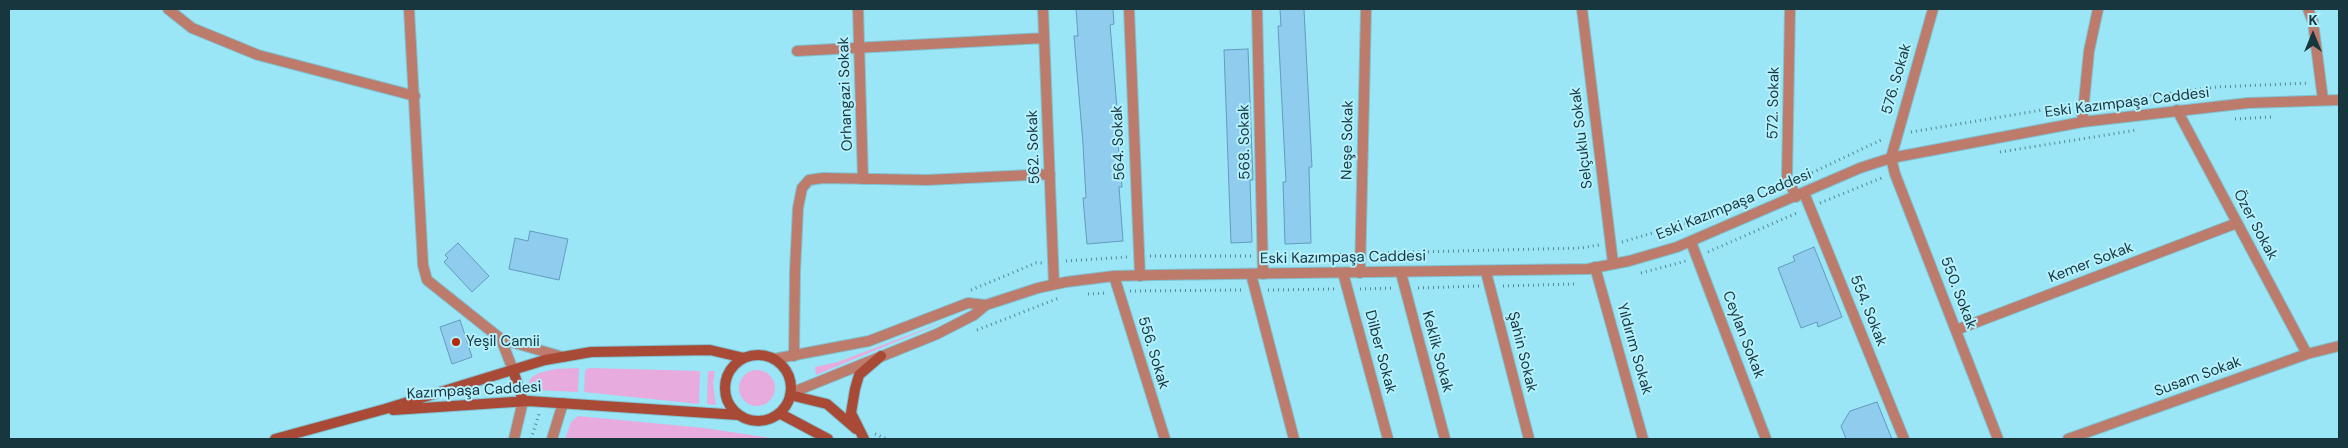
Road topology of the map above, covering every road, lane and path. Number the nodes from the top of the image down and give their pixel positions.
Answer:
1 (168, 9) edge
2 (409, 9) edge
3 (858, 9) edge
4 (1043, 9) edge
5 (1129, 9) edge
6 (1258, 9) edge
7 (1366, 9) edge
8 (1582, 9) edge
9 (1790, 9) edge
10 (1933, 9) edge
11 (2098, 9) edge
12 (2308, 9) edge
13 (1044, 38) junction
14 (860, 46) junction
15 (797, 51) dead end
16 (2321, 83) junction
17 (415, 96) junction
18 (2323, 100) junction
19 (2339, 100) edge
20 (2083, 104) junction
21 (2178, 110) junction
22 (2276, 117) dead end
23 (2230, 120) dead end
24 (2082, 122) junction
25 (1897, 134) junction
26 (1891, 158) junction
27 (1050, 174) junction
28 (863, 179) junction
29 (1790, 183) junction
30 (1800, 195) junction
31 (1725, 211) dead end
32 (2237, 223) junction
33 (1691, 242) junction
34 (1610, 244) junction
35 (1360, 254) junction
36 (1139, 256) junction
37 (1262, 256) junction
38 (1053, 262) junction
39 (1613, 264) junction
40 (1595, 267) junction
41 (1486, 272) junction
42 (1343, 273) junction
43 (1360, 273) junction
44 (1401, 273) junction
45 (1251, 274) junction
46 (1263, 274) junction
47 (1114, 276) junction
48 (1140, 276) junction
49 (1054, 284) junction
50 (964, 293) dead end
51 (986, 305) junction
52 (1956, 330) junction
53 (501, 338) junction
54 (2339, 346) edge
55 (2307, 354) junction
56 (794, 356) junction
57 (881, 356) junction
58 (563, 357) junction
59 (744, 358) junction
60 (774, 359) junction
61 (513, 370) junction
62 (790, 394) junction
63 (523, 401) junction
64 (543, 402) junction
65 (563, 403) junction
66 (385, 410) junction
67 (779, 413) junction
68 (739, 415) junction
69 (861, 436) edge
70 (275, 439) edge
71 (514, 439) edge
72 (531, 439) edge
73 (552, 439) edge
74 (828, 439) edge
75 (1165, 439) edge
76 (1294, 439) edge
77 (1388, 439) edge
78 (1445, 439) edge
79 (1529, 439) edge
80 (1643, 439) edge
81 (1766, 439) edge
82 (1904, 439) edge
83 (1998, 439) edge
84 (2068, 439) edge

1 - 17 street
2 - 17 street
3 - 14 street, Orhangazi Sokak
4 - 13 street, 562. Sokak
5 - 36 street, 564. Sokak
6 - 37 street, 568. Sokak
7 - 35 street, Neşe Sokak
8 - 34 street, Selçuklu Sokak
9 - 29 street, 572. Sokak
10 - 25 street, 576. Sokak
11 - 20 street
12 - 16 street
13 - 14 street
13 - 27 street, 562. Sokak
14 - 15 street
14 - 28 street, Orhangazi Sokak
16 - 18 street
16 - 20 path
17 - 53 street
18 - 19 street, Eski Kazımpaşa Caddesi
18 - 21 street, Eski Kazımpaşa Caddesi
20 - 24 street
20 - 25 path
21 - 24 street, Eski Kazımpaşa Caddesi
21 - 32 street, Özer Sokak
22 - 23 path
24 - 26 street, Eski Kazımpaşa Caddesi
25 - 26 street, 576. Sokak
25 - 29 path
26 - 30 street, Eski Kazımpaşa Caddesi
26 - 52 street, 550. Sokak
27 - 28 street
27 - 38 street, 562. Sokak
28 - 56 street
29 - 30 street, 572. Sokak
30 - 33 street, Eski Kazımpaşa Caddesi
30 - 82 street, 554. Sokak
31 - 34 path
32 - 52 street, Kemer Sokak
32 - 55 street, Özer Sokak
33 - 39 street, Eski Kazımpaşa Caddesi
33 - 81 street, Ceylan Sokak
34 - 35 path
34 - 39 street, Selçuklu Sokak
35 - 37 path
35 - 43 street, Neşe Sokak
36 - 37 path
36 - 38 path
36 - 48 street, 564. Sokak
37 - 46 street, 568. Sokak
38 - 49 street, 562. Sokak
38 - 50 path
39 - 40 street, Eski Kazımpaşa Caddesi
40 - 41 street, Eski Kazımpaşa Caddesi
40 - 80 street, Yıldırım Sokak
41 - 44 street, Eski Kazımpaşa Caddesi
41 - 79 street, Şahin Sokak
42 - 43 street, Eski Kazımpaşa Caddesi
42 - 46 street, Eski Kazımpaşa Caddesi
42 - 77 street, Dilber Sokak
43 - 44 street, Eski Kazımpaşa Caddesi
44 - 78 street, Keklik Sokak
45 - 46 street, Eski Kazımpaşa Caddesi
45 - 48 street, Eski Kazımpaşa Caddesi
45 - 76 street
47 - 48 street, Eski Kazımpaşa Caddesi
47 - 49 street, Eski Kazımpaşa Caddesi
47 - 75 street, 556. Sokak
49 - 51 street, Eski Kazımpaşa Caddesi
51 - 56 street, Eski Kazımpaşa Caddesi
51 - 57 street, Eski Kazımpaşa Caddesi
52 - 83 street, 550. Sokak
53 - 58 street
53 - 61 street
54 - 55 street, Susam Sokak
55 - 84 street, Susam Sokak
56 - 60 street, Eski Kazımpaşa Caddesi
57 - 62 street, Eski Kazımpaşa Caddesi
57 - 69 main road
58 - 59 main road, Kazımpaşa Caddesi
58 - 61 main road, Kazımpaşa Caddesi
59 - 60 main road
59 - 68 main road
60 - 62 main road
61 - 63 main road
61 - 66 main road, Kazımpaşa Caddesi
62 - 67 main road
62 - 69 main road
63 - 64 main road, Kazımpaşa Caddesi
63 - 66 main road, Kazımpaşa Caddesi
63 - 71 street
64 - 65 main road, Kazımpaşa Caddesi
64 - 72 path
65 - 68 main road, Kazımpaşa Caddesi
65 - 73 street
66 - 70 main road, Kazımpaşa Caddesi
67 - 68 main road
67 - 74 main road

